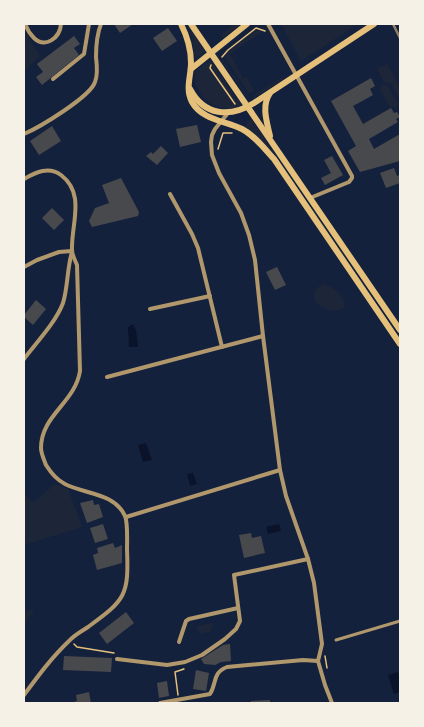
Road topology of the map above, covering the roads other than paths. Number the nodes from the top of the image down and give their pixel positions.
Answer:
1 (25, 24) edge
2 (61, 24) edge
3 (89, 24) edge
4 (101, 24) edge
5 (181, 24) edge
6 (192, 24) edge
7 (247, 24) edge
8 (374, 24) edge
9 (269, 26) edge
10 (211, 53) junction
11 (190, 69) junction
12 (296, 75) junction
13 (53, 78) dead end
14 (188, 84) junction
15 (272, 91) junction
16 (248, 107) junction
17 (228, 113) junction
18 (221, 121) junction
19 (24, 134) edge
20 (270, 140) junction
21 (24, 179) edge
22 (170, 194) dead end
23 (310, 198) junction
24 (72, 251) junction
25 (24, 267) edge
26 (210, 296) junction
27 (150, 310) dead end
28 (400, 330) edge
29 (263, 336) junction
30 (400, 344) edge
31 (222, 347) junction
32 (24, 359) edge
33 (107, 377) dead end
34 (280, 470) junction
35 (126, 517) junction
36 (308, 559) junction
37 (238, 608) junction
38 (400, 622) edge
39 (336, 640) dead end
40 (179, 642) dead end
41 (117, 660) dead end
42 (318, 660) junction
43 (24, 695) edge
44 (160, 703) edge
45 (332, 703) edge

1 - 2 street
3 - 13 street
4 - 19 street
5 - 11 main road
6 - 10 main road
7 - 10 main road
8 - 12 main road
9 - 12 street
10 - 11 main road
10 - 16 main road
11 - 14 main road
12 - 15 main road
12 - 23 street
14 - 17 main road
14 - 18 main road
15 - 16 main road
15 - 20 main road
16 - 17 main road
16 - 20 main road
17 - 18 street
18 - 29 street
18 - 30 main road
20 - 23 main road
21 - 24 street
22 - 26 street
23 - 28 main road
24 - 25 street
24 - 32 street
24 - 35 street
26 - 27 street
26 - 31 street
29 - 31 street
29 - 34 street
31 - 33 street
34 - 35 street
34 - 36 street
35 - 43 street
36 - 37 street
36 - 42 street
37 - 40 street
37 - 41 street
38 - 39 street
42 - 44 street
42 - 45 street

